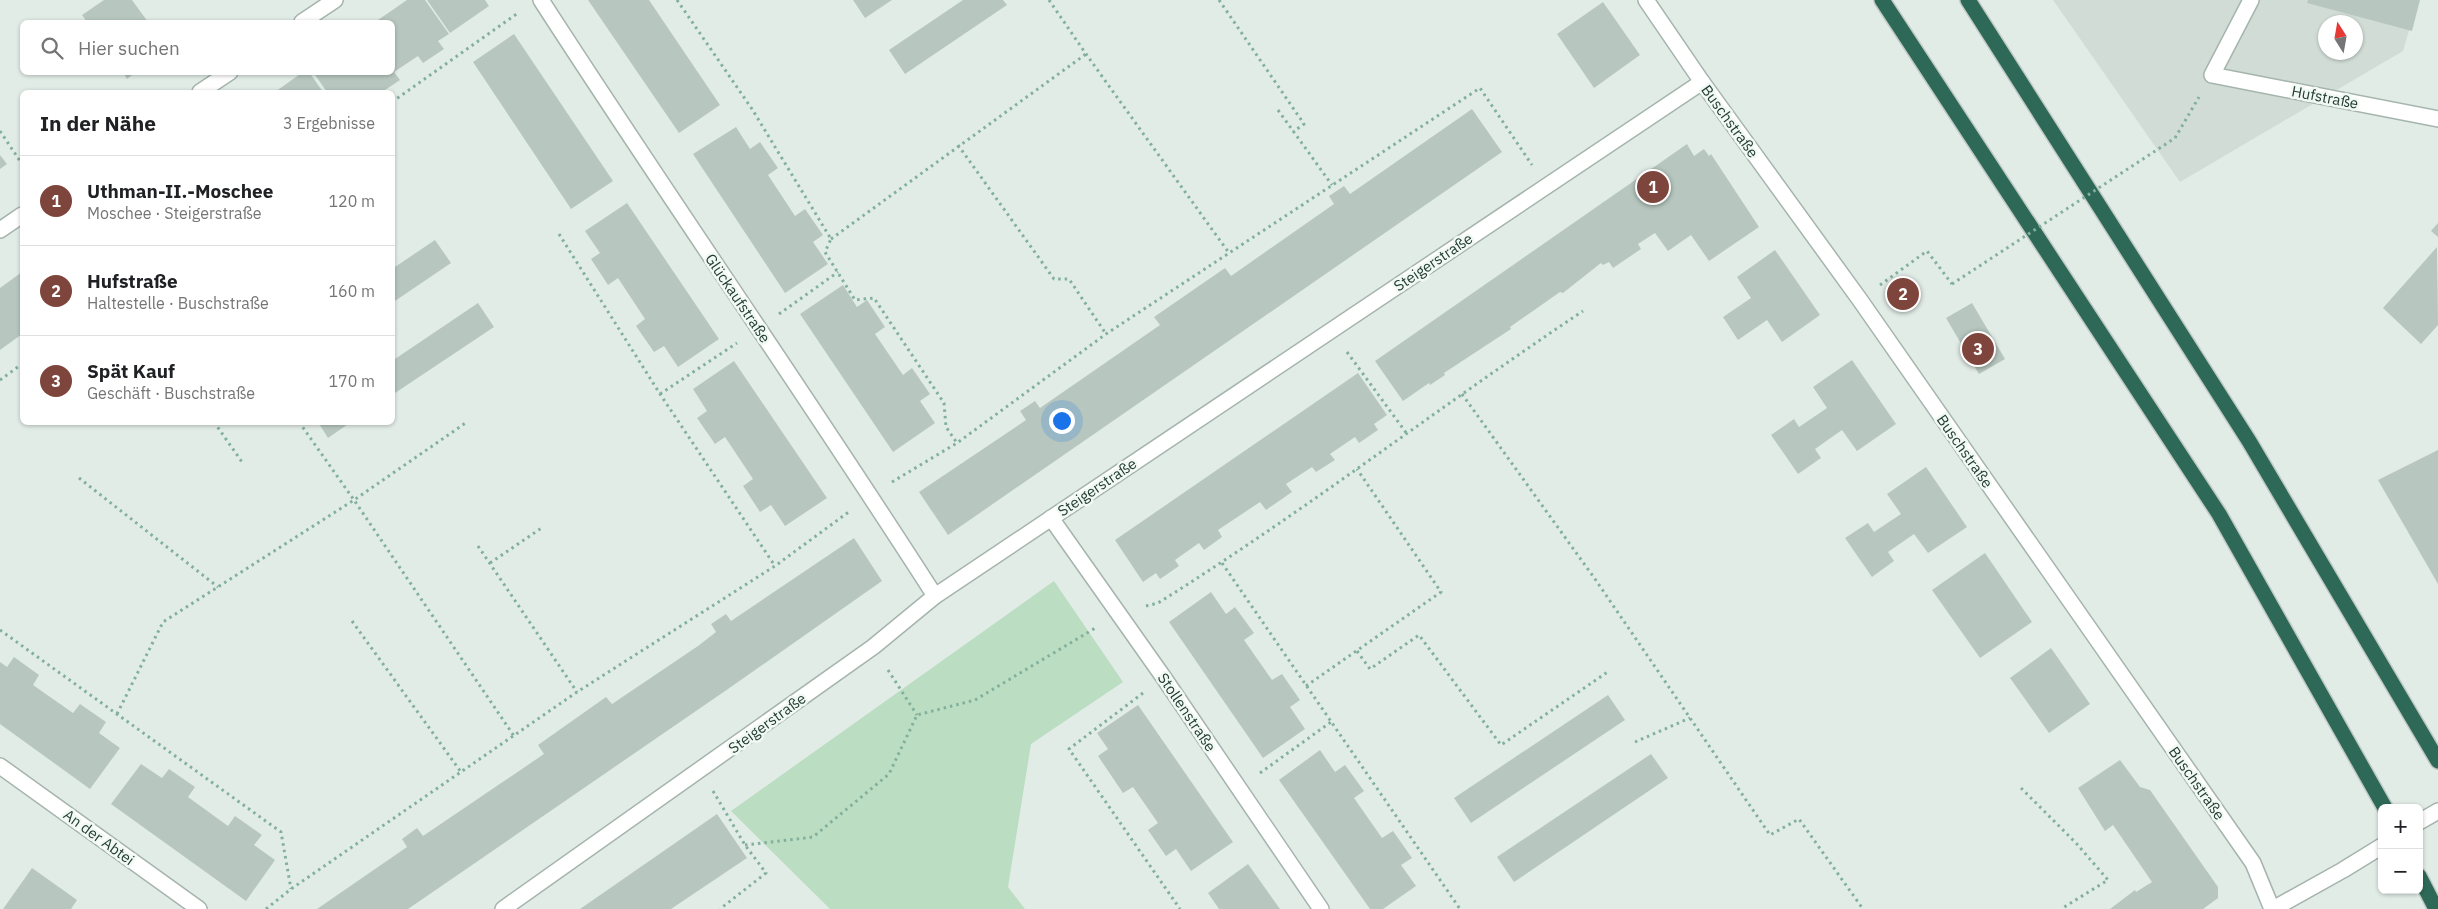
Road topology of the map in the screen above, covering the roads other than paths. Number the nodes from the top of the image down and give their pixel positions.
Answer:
1 (335, 0) edge
2 (541, 0) edge
3 (1646, 0) edge
4 (1882, 0) edge
5 (1968, 0) edge
6 (2251, 0) edge
7 (305, 20) edge
8 (226, 75) edge
9 (1702, 82) junction
10 (203, 90) edge
11 (2438, 119) edge
12 (20, 216) edge
13 (0, 230) edge
14 (1051, 518) junction
15 (935, 596) junction
16 (2438, 761) edge
17 (0, 766) edge
18 (2383, 804) edge
19 (2438, 811) edge
20 (2423, 820) edge
21 (2378, 848) edge
22 (2423, 884) edge
23 (199, 909) edge
24 (503, 909) edge
25 (1321, 909) edge
26 (2272, 909) edge
27 (2436, 909) edge

1 - 7 street
2 - 15 street, Glückaufstraße
3 - 9 street, Buschstraße
4 - 18 highway
5 - 16 highway
6 - 11 street, Hufstraße
8 - 10 street
9 - 14 street, Steigerstraße
9 - 26 street, Buschstraße
12 - 13 street
14 - 15 street, Steigerstraße
14 - 25 street, Stollenstraße
15 - 24 street, Steigerstraße
17 - 23 street, An der Abtei
19 - 20 street
21 - 26 street
22 - 27 highway

